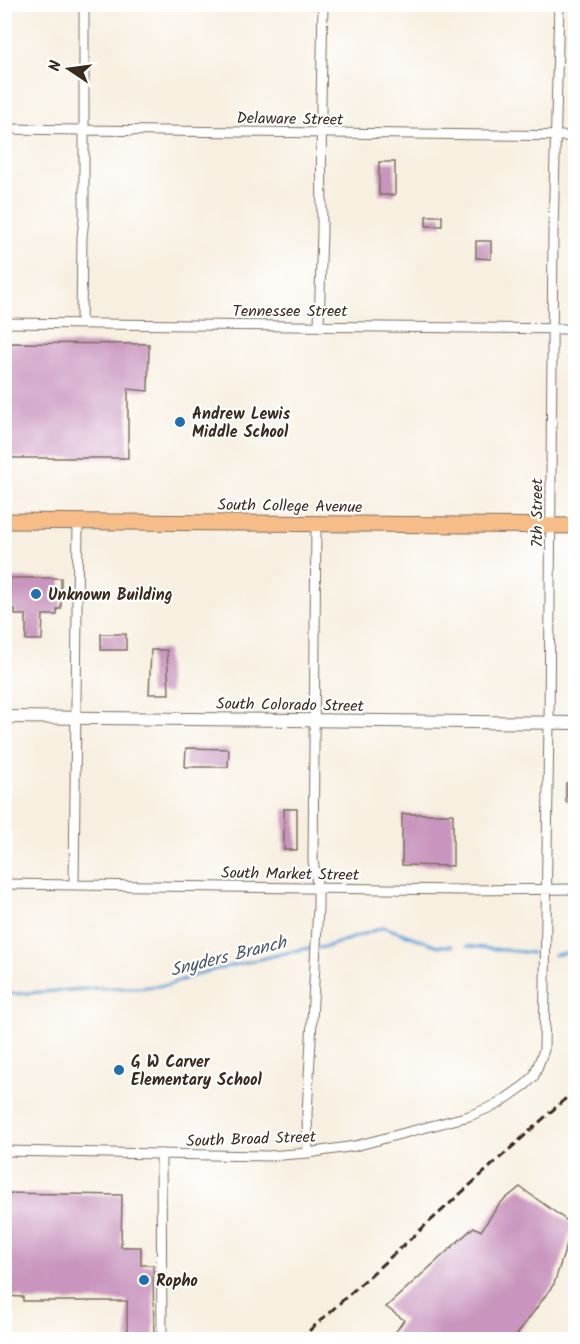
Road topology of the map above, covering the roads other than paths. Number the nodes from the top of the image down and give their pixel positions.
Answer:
1 (84, 4) edge
2 (323, 4) edge
3 (559, 4) edge
4 (4, 129) edge
5 (84, 130) junction
6 (322, 133) junction
7 (556, 135) junction
8 (576, 135) edge
9 (4, 323) edge
10 (81, 324) junction
11 (319, 325) junction
12 (552, 328) junction
13 (576, 328) edge
14 (4, 521) edge
15 (78, 521) junction
16 (316, 524) junction
17 (550, 526) junction
18 (576, 526) edge
19 (4, 717) edge
20 (76, 718) junction
21 (314, 720) junction
22 (549, 723) junction
23 (576, 723) edge
24 (4, 884) edge
25 (74, 884) junction
26 (318, 889) junction
27 (576, 889) edge
28 (545, 890) junction
29 (545, 1022) joint
30 (4, 1151) edge
31 (308, 1153) junction
32 (160, 1154) junction
33 (162, 1340) edge

1 - 5 street
2 - 6 street
3 - 7 street, 7th Street
4 - 5 street, Delaware Street
5 - 6 street, Delaware Street
5 - 10 street
6 - 7 street, Delaware Street
6 - 11 street
7 - 8 street, Delaware Street
7 - 12 street, 7th Street
9 - 10 street, Tennessee Street
10 - 11 street, Tennessee Street
11 - 12 street, Tennessee Street
12 - 13 street, Tennessee Street
12 - 17 street, 7th Street
14 - 15 main road, South College Avenue
15 - 16 main road, South College Avenue
15 - 20 street
16 - 17 main road, South College Avenue
16 - 21 street
17 - 18 main road, South College Avenue
17 - 22 street, 7th Street
19 - 20 street, South Colorado Street
20 - 21 street, South Colorado Street
20 - 25 street
21 - 22 street, South Colorado Street
21 - 26 street
22 - 23 street, South Colorado Street
22 - 28 street, 7th Street
24 - 25 street, South Market Street
25 - 26 street, South Market Street
26 - 28 street, South Market Street
26 - 31 street
27 - 28 street, South Market Street
28 - 29 street, 7th Street
29 - 31 street, South Broad Street
30 - 32 street, South Broad Street
31 - 32 street, South Broad Street
32 - 33 street

